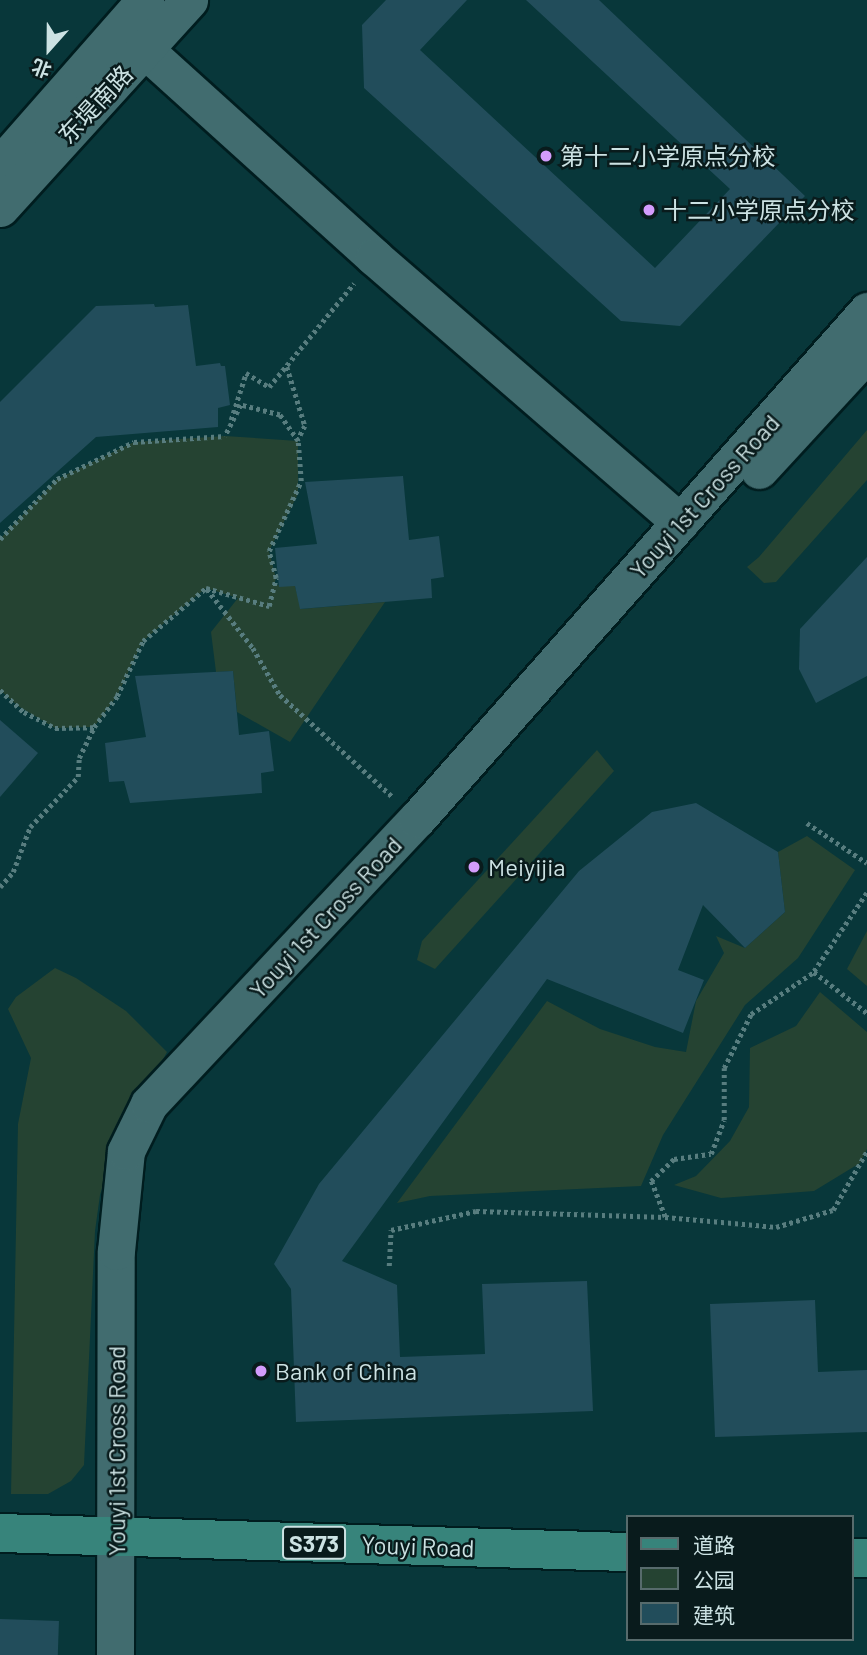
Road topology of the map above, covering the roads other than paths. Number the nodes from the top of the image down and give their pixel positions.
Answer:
1 (189, 0) edge
2 (139, 24) edge
3 (0, 165) edge
4 (0, 208) edge
5 (867, 311) edge
6 (867, 353) edge
7 (680, 522) junction
8 (0, 1533) edge
9 (125, 1537) junction
10 (626, 1552) edge
11 (115, 1655) edge

1 - 2 street, 东堤南路
2 - 3 street, 东堤南路
2 - 4 street, 东堤南路
2 - 7 street
5 - 7 street, Youyi 1st Cross Road
6 - 9 street, Youyi 1st Cross Road
7 - 9 street, Youyi 1st Cross Road
8 - 9 main road, Youyi Road / S373
9 - 10 main road, Youyi Road / S373
9 - 11 street, Youyi 1st Cross Road

